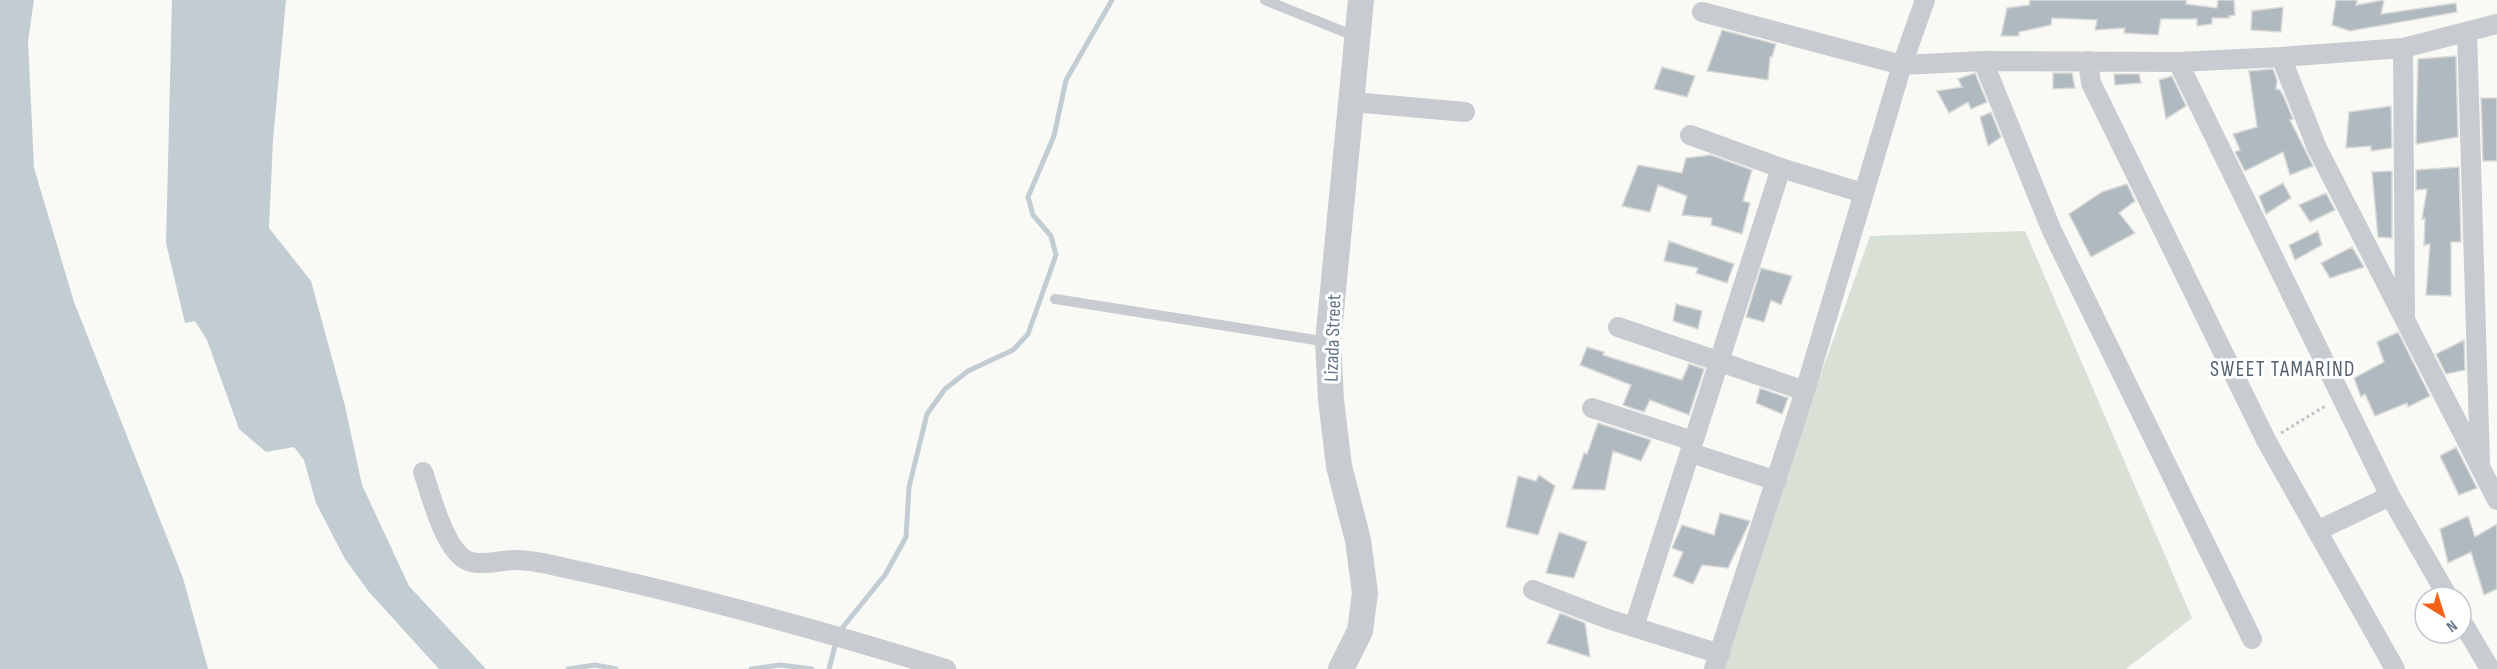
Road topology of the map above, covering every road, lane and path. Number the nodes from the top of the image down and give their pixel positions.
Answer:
1 (1265, 0) edge
2 (1361, 0) edge
3 (1925, 0) edge
4 (1702, 12) dead end
5 (2497, 24) edge
6 (2467, 32) junction
7 (1357, 37) junction
8 (2403, 48) junction
9 (2281, 57) junction
10 (1983, 61) junction
11 (2088, 61) junction
12 (2178, 62) junction
13 (1902, 65) junction
14 (1353, 102) junction
15 (1465, 112) dead end
16 (1690, 135) dead end
17 (1780, 168) junction
18 (1863, 193) junction
19 (1055, 299) dead end
20 (2405, 321) junction
21 (1618, 327) dead end
22 (1328, 342) junction
23 (1721, 362) junction
24 (1805, 391) junction
25 (2340, 397) junction
26 (1592, 408) dead end
27 (2267, 442) junction
28 (1692, 447) junction
29 (2480, 469) junction
30 (423, 472) dead end
31 (1777, 481) junction
32 (2390, 496) junction
33 (2497, 500) edge
34 (2317, 531) junction
35 (2441, 585) edge
36 (1533, 590) dead end
37 (1634, 627) junction
38 (2252, 639) dead end
39 (2473, 640) edge
40 (1717, 661) edge
41 (946, 669) edge
42 (1341, 669) edge
43 (2395, 669) edge
44 (2490, 669) edge

1 - 7 lane
2 - 7 street, Lizada Street
3 - 13 street
4 - 13 street
5 - 6 street
6 - 8 street
6 - 29 street
7 - 14 street, Lizada Street
8 - 9 street
8 - 20 street
9 - 12 street
9 - 20 street
10 - 11 street
10 - 13 street
10 - 38 street
11 - 12 street
11 - 27 street
12 - 25 street
13 - 18 street
14 - 15 street
14 - 22 street, Lizada Street
16 - 17 street
17 - 18 street
17 - 23 street
18 - 24 street
19 - 22 lane
20 - 29 street
21 - 23 street
22 - 42 street, Lizada Street
23 - 24 street
23 - 28 street
24 - 31 street
25 - 27 path
25 - 32 street
26 - 28 street
27 - 34 street
28 - 31 street
28 - 37 street
29 - 33 street
30 - 41 street
31 - 40 street
32 - 34 street
32 - 35 street
34 - 43 street
36 - 37 street
37 - 40 street
39 - 44 street

